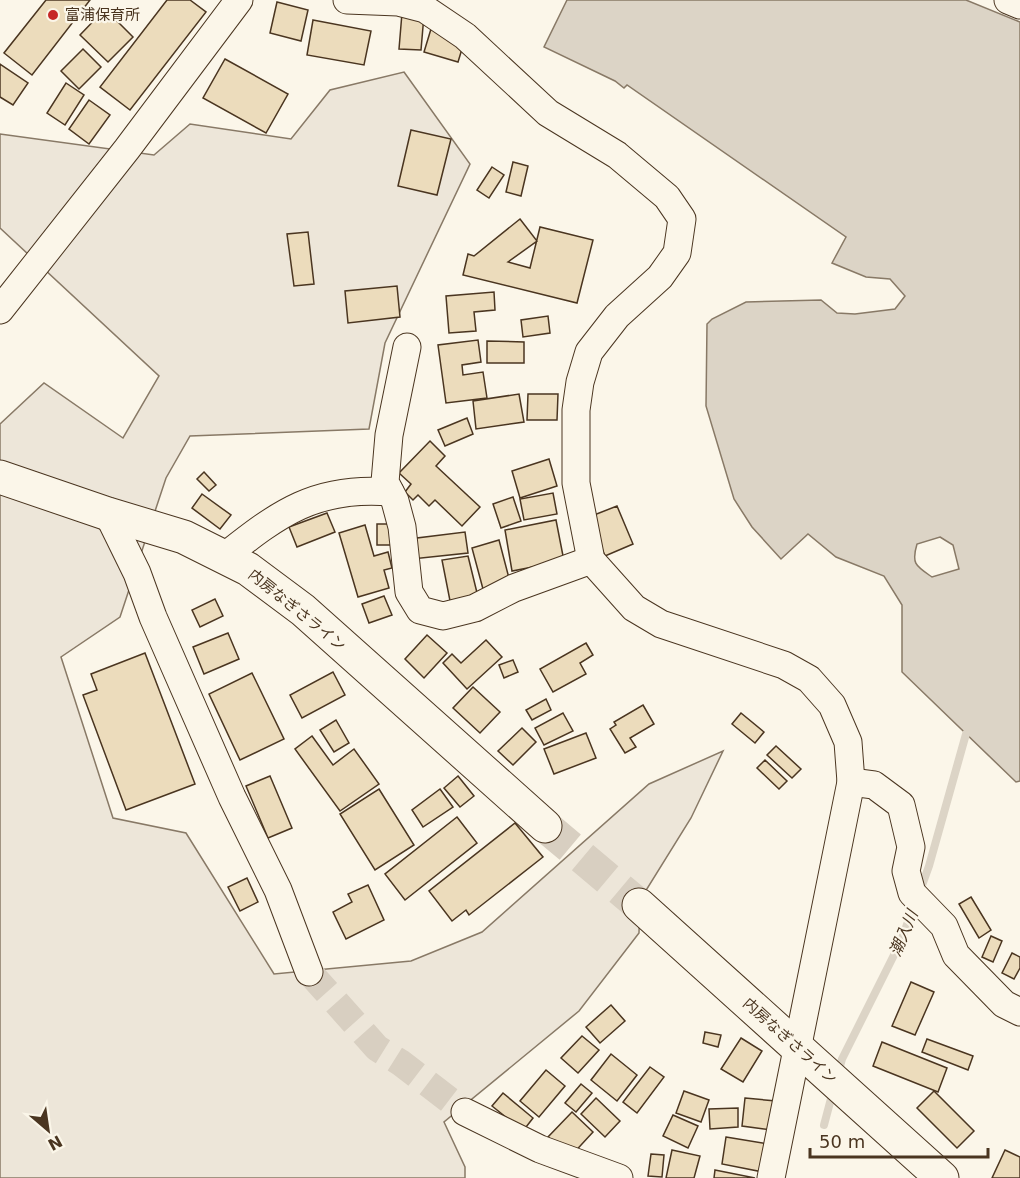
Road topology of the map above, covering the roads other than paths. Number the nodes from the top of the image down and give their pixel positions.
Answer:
1 (239, 0) edge
2 (347, 0) edge
3 (1008, 0) edge
4 (1020, 5) edge
5 (0, 310) edge
6 (407, 347) dead end
7 (0, 477) edge
8 (390, 492) junction
9 (108, 514) junction
10 (224, 557) junction
11 (591, 560) junction
12 (850, 782) junction
13 (545, 826) tunnel mouth
14 (639, 905) tunnel mouth
15 (309, 972) tunnel mouth
16 (1020, 1012) edge
17 (796, 1046) junction
18 (465, 1112) tunnel mouth
19 (619, 1178) edge
20 (771, 1178) edge
21 (942, 1178) edge

1 - 5 street
2 - 11 street
3 - 4 street
6 - 8 street
7 - 9 highway, 内房なぎさライン
8 - 10 street
8 - 11 street
9 - 10 highway, 内房なぎさライン
9 - 15 street
10 - 13 highway, 内房なぎさライン
11 - 12 street
12 - 16 street
12 - 17 street
14 - 17 highway, 内房なぎさライン
17 - 20 street
17 - 21 highway, 内房なぎさライン
18 - 19 street

